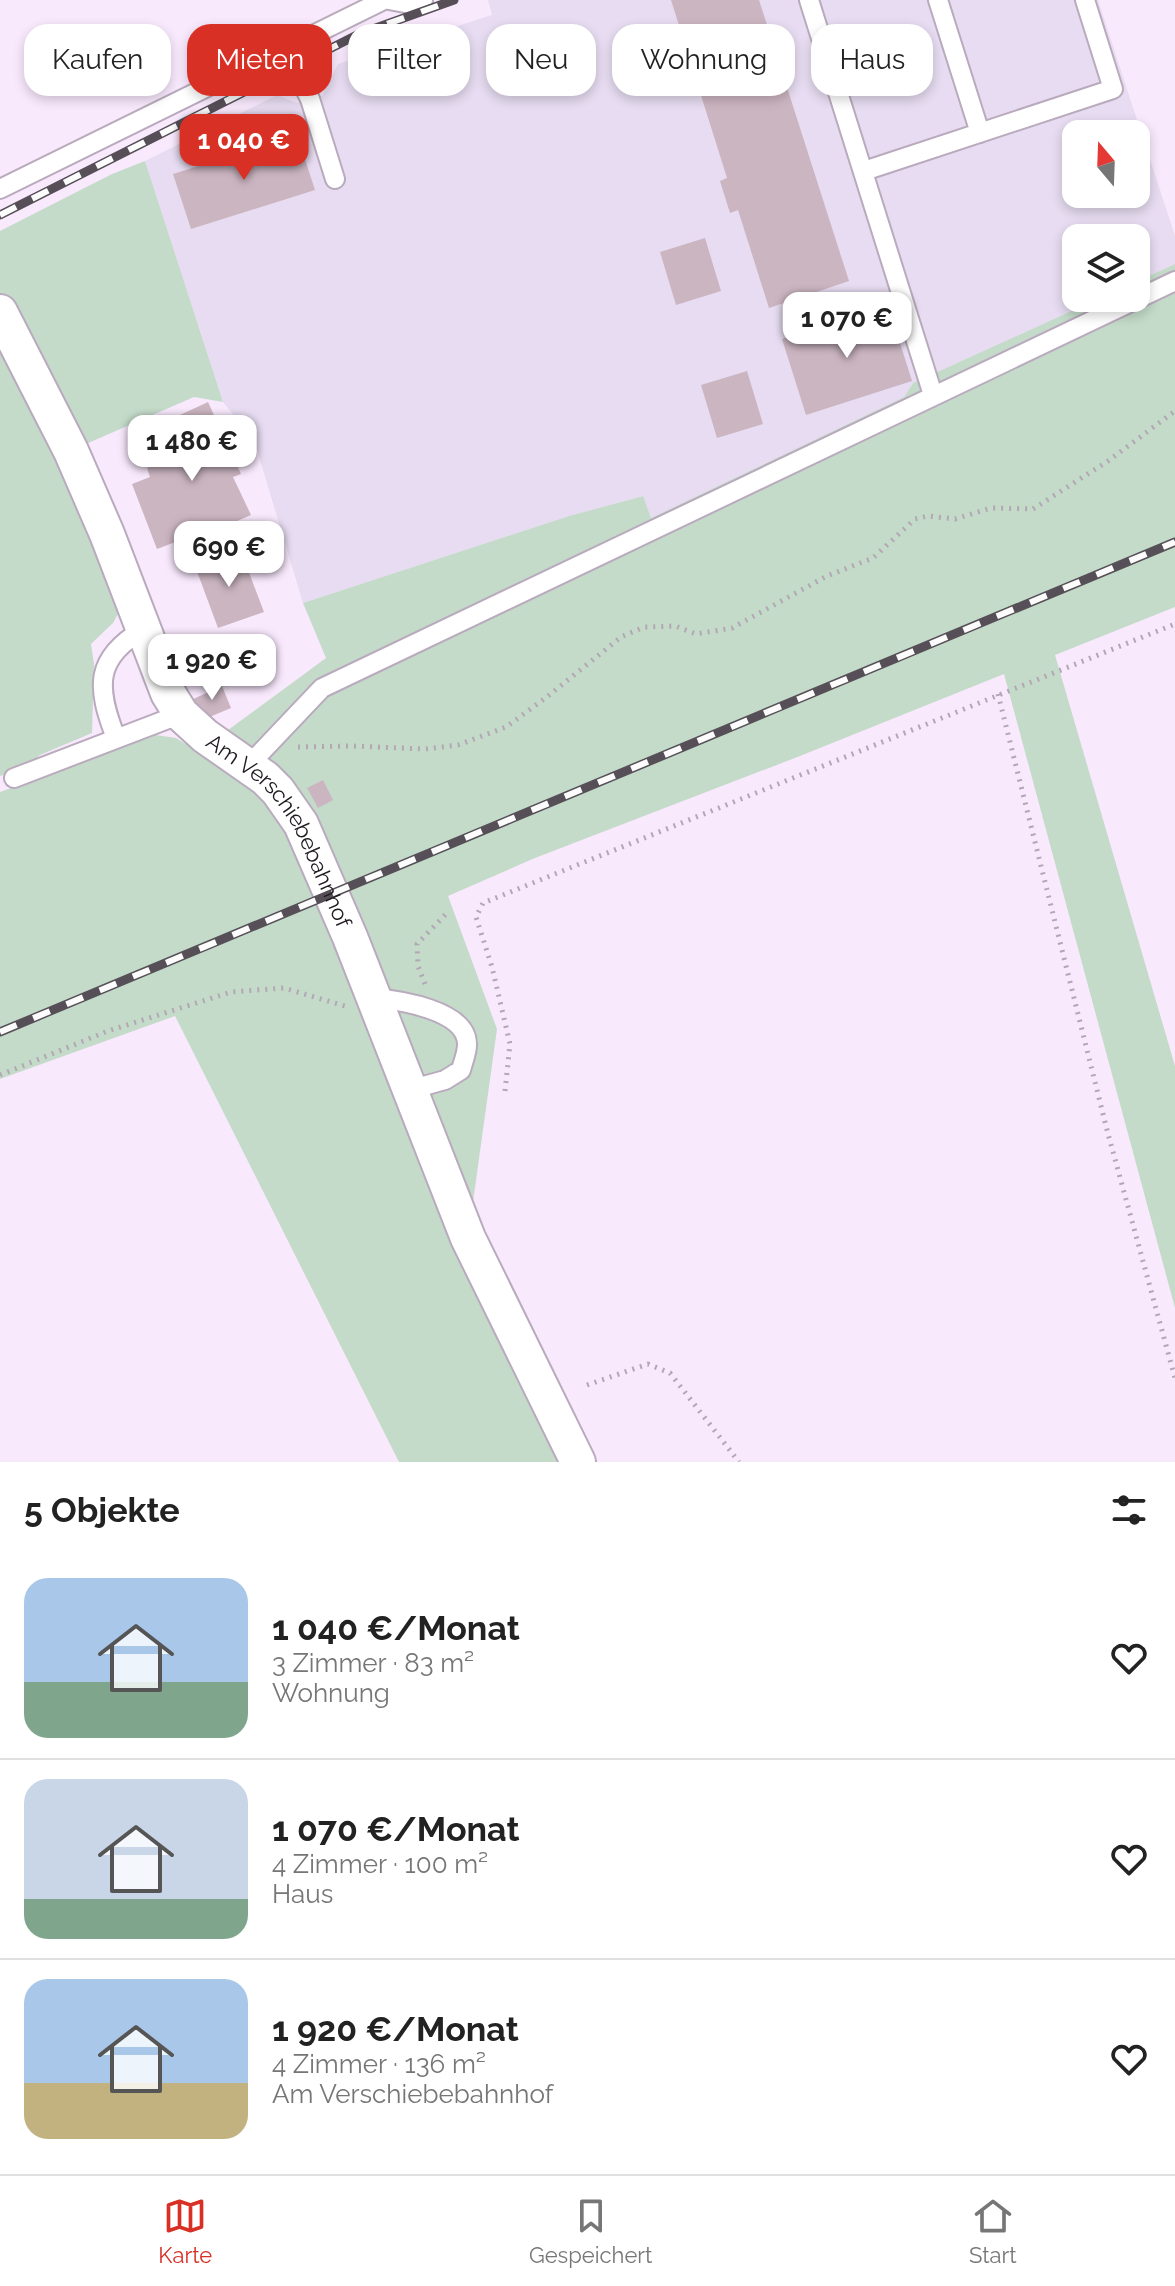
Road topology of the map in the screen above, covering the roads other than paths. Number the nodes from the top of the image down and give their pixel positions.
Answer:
1 (387, 0) edge
2 (423, 0) edge
3 (809, 0) edge
4 (938, 0) edge
5 (1085, 0) edge
6 (332, 25) edge
7 (187, 96) edge
8 (308, 96) edge
9 (980, 133) junction
10 (864, 171) junction
11 (335, 179) dead end
12 (0, 189) edge
13 (1175, 281) edge
14 (0, 312) edge
15 (933, 395) junction
16 (144, 629) junction
17 (181, 714) junction
18 (116, 738) junction
19 (257, 757) junction
20 (14, 778) dead end
21 (377, 1007) junction
22 (409, 1090) junction
23 (578, 1462) edge

1 - 2 lane
1 - 6 lane
3 - 10 lane
4 - 9 lane
5 - 9 lane
7 - 12 lane
8 - 11 lane
9 - 10 lane
10 - 15 lane
13 - 15 lane
14 - 16 street, Am Verschiebebahnhof
15 - 19 lane
16 - 17 street, Am Verschiebebahnhof
16 - 18 lane
17 - 18 lane
17 - 19 street, Am Verschiebebahnhof
18 - 20 lane
19 - 21 street, Am Verschiebebahnhof
21 - 22 street, Am Verschiebebahnhof
21 - 22 lane
22 - 23 street, Am Verschiebebahnhof

